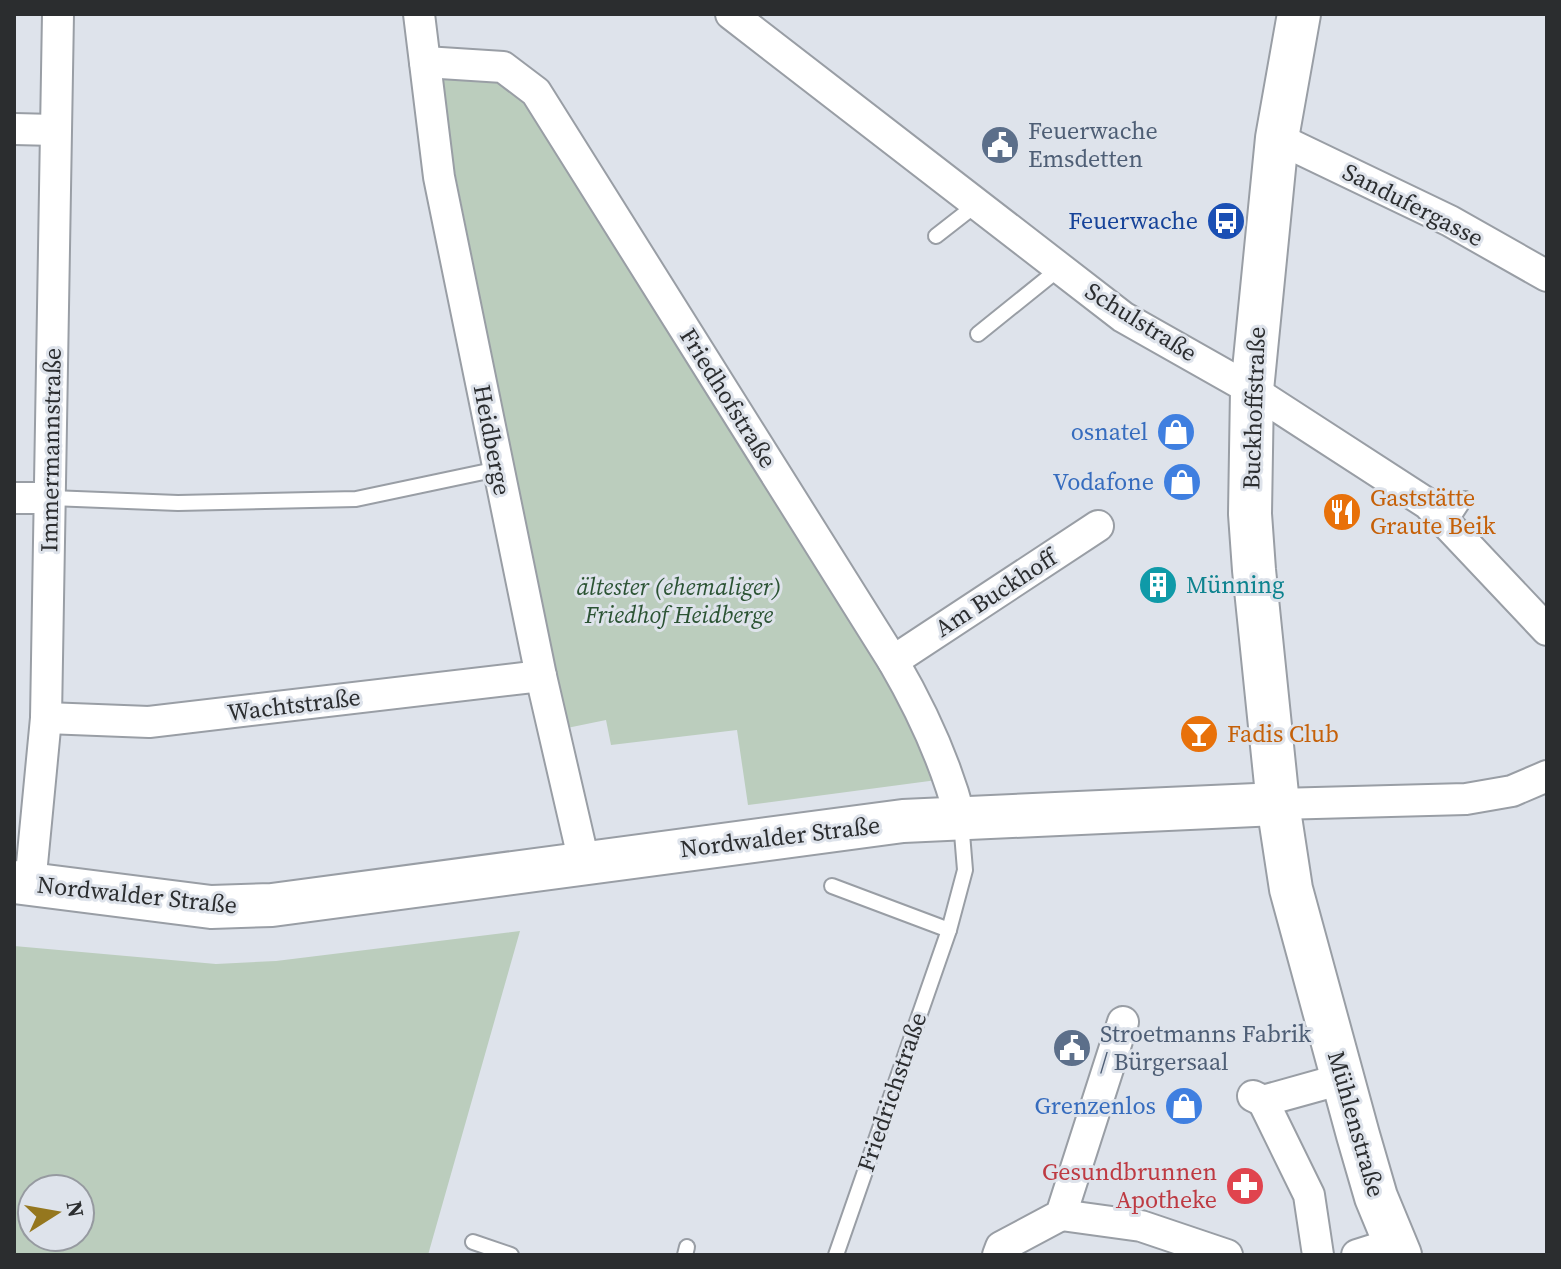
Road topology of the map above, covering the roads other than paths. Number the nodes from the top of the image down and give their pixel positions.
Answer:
1 (58, 14) edge
2 (419, 14) edge
3 (731, 14) edge
4 (1299, 14) edge
5 (425, 62) junction
6 (14, 129) edge
7 (55, 130) junction
8 (1277, 138) junction
9 (977, 204) junction
10 (936, 236) dead end
11 (1060, 268) junction
12 (1547, 276) edge
13 (978, 334) dead end
14 (1252, 390) junction
15 (498, 469) junction
16 (14, 498) edge
17 (51, 498) junction
18 (1465, 499) dead end
19 (1448, 525) junction
20 (1098, 526) dead end
21 (1547, 630) edge
22 (893, 661) junction
23 (541, 676) junction
24 (46, 718) junction
25 (1547, 776) edge
26 (1278, 804) junction
27 (960, 817) junction
28 (584, 862) junction
29 (22, 883) edge
30 (832, 886) dead end
31 (949, 930) junction
32 (1123, 1022) dead end
33 (1342, 1079) junction
34 (1061, 1215) junction
35 (473, 1242) dead end
36 (1384, 1251) edge
37 (511, 1255) edge
38 (836, 1255) edge
39 (998, 1255) edge
40 (1227, 1255) edge
41 (1318, 1255) edge

1 - 7 street, Immermannstraße
2 - 5 street, Heidberge
3 - 9 street, Schulstraße
4 - 8 street, Buckhoffstraße
5 - 15 street, Heidberge
5 - 22 street, Friedhofstraße
6 - 7 street
7 - 17 street, Immermannstraße
8 - 12 street, Sandufergasse
8 - 14 street, Buckhoffstraße
9 - 10 lane
9 - 11 street, Schulstraße
11 - 13 lane
11 - 14 street, Schulstraße
14 - 19 street, Schulstraße
14 - 26 street, Buckhoffstraße
15 - 17 lane
15 - 23 street, Heidberge
16 - 17 street
17 - 24 street, Immermannstraße
18 - 19 lane
19 - 21 street, Schulstraße
20 - 22 street, Am Buckhoff
22 - 27 street, Friedhofstraße
23 - 24 street, Wachtstraße
23 - 28 street, Heidberge
24 - 29 street, Immermannstraße
25 - 26 street, Nordwalder Straße
26 - 27 street, Nordwalder Straße
26 - 33 street, Mühlenstraße
27 - 28 street, Nordwalder Straße
27 - 31 lane, Friedrichstraße
28 - 29 street, Nordwalder Straße
30 - 31 lane
31 - 38 lane, Friedrichstraße
32 - 34 street
33 - 36 street, Mühlenstraße
33 - 41 street
34 - 39 street
34 - 40 street
35 - 37 lane

